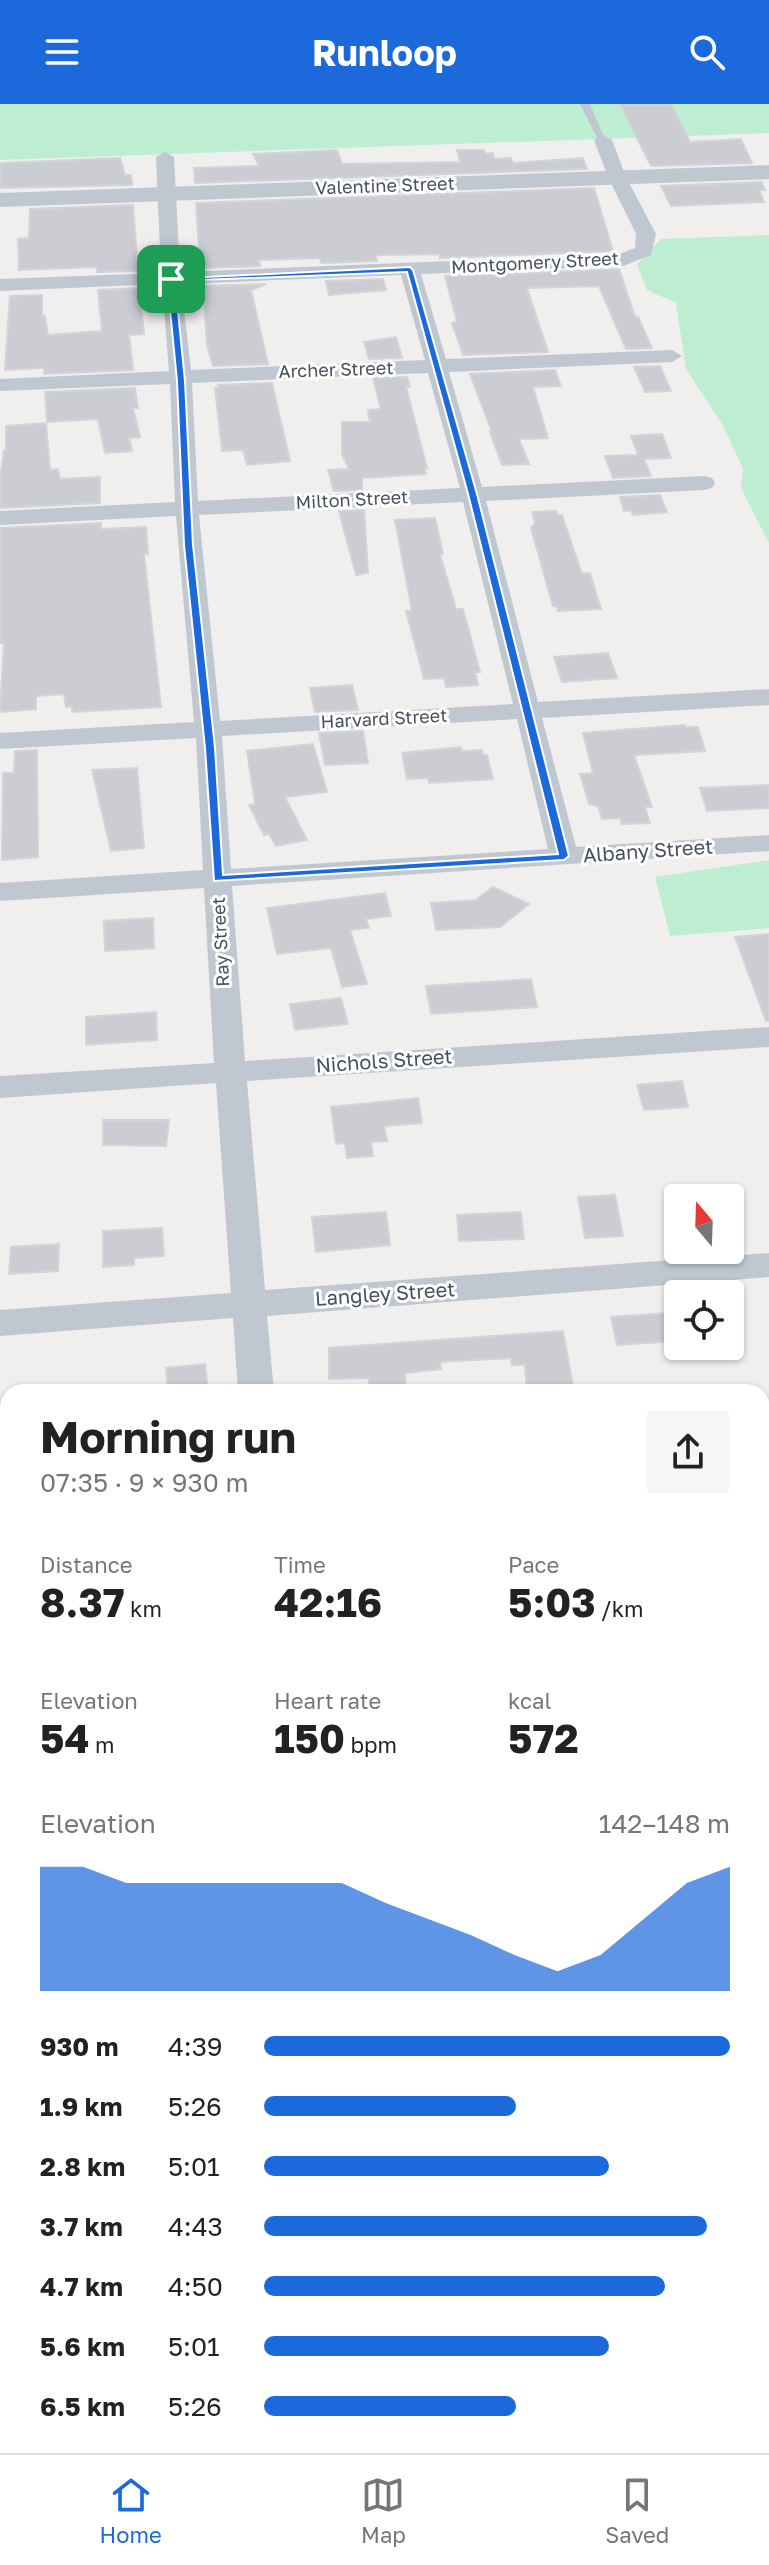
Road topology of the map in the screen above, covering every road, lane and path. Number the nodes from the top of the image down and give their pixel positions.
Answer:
1 (585, 104) edge
2 (603, 140) joint
3 (165, 157) dead end
4 (769, 172) edge
5 (617, 177) junction
6 (168, 194) junction
7 (0, 200) edge
8 (410, 270) junction
9 (171, 279) junction
10 (0, 285) edge
11 (672, 356) dead end
12 (437, 366) junction
13 (181, 376) junction
14 (0, 385) edge
15 (704, 483) dead end
16 (473, 494) junction
17 (187, 508) junction
18 (0, 518) edge
19 (769, 697) edge
20 (528, 711) junction
21 (208, 728) junction
22 (0, 741) edge
23 (769, 843) edge
24 (564, 856) junction
25 (217, 879) junction
26 (0, 892) edge
27 (769, 1037) edge
28 (231, 1071) junction
29 (0, 1087) edge
30 (769, 1265) edge
31 (250, 1305) junction
32 (0, 1323) edge
33 (255, 1384) edge

1 - 2 lane
2 - 5 street
3 - 6 street, Ray Street
4 - 5 street, Valentine Street
5 - 6 street, Valentine Street
5 - 8 street, Montgomery Street
6 - 7 street, Valentine Street
6 - 9 street, Ray Street
8 - 9 street, Montgomery Street
8 - 12 street
9 - 10 street, Montgomery Street
9 - 13 street, Ray Street
11 - 12 street, Archer Street
12 - 13 street, Archer Street
12 - 16 street
13 - 14 street, Archer Street
13 - 17 street, Ray Street
15 - 16 street, Milton Street
16 - 17 street, Milton Street
16 - 20 street
17 - 18 street, Milton Street
17 - 21 street, Ray Street
19 - 20 street, Harvard Street
20 - 21 street, Harvard Street
20 - 24 street
21 - 22 street, Harvard Street
21 - 25 street, Ray Street
23 - 24 street, Albany Street
24 - 25 street, Albany Street
25 - 26 street, Albany Street
25 - 28 street, Ray Street
27 - 28 street, Nichols Street
28 - 29 street, Nichols Street
28 - 31 street, Ray Street
30 - 31 street, Langley Street
31 - 32 street, Langley Street
31 - 33 street, Ray Street

